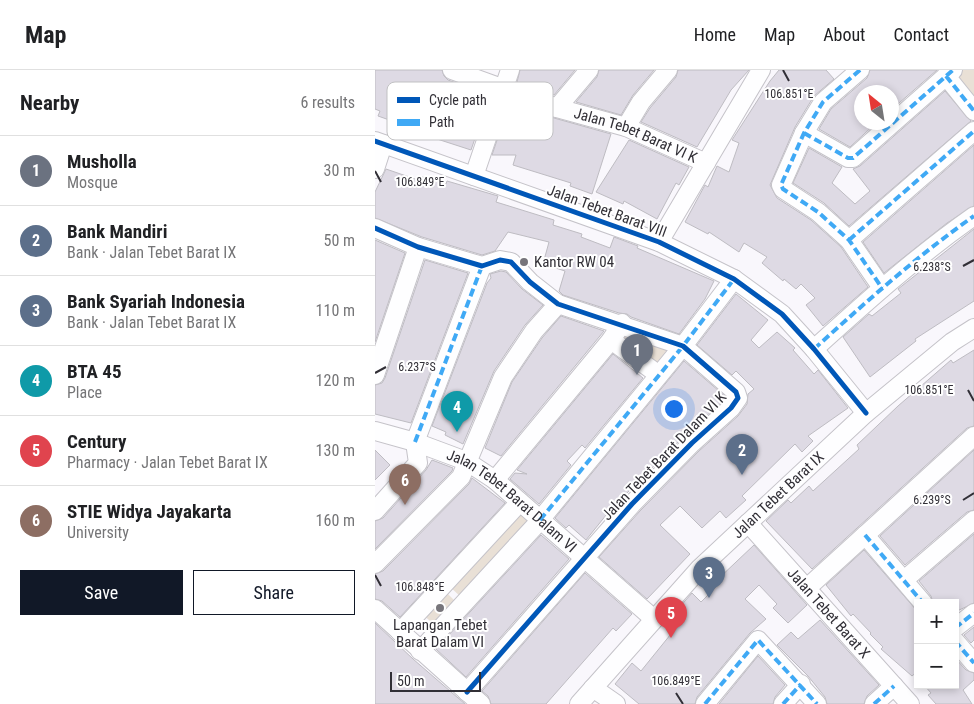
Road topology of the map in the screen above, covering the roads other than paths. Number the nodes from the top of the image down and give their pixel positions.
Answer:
1 (452, 70) edge
2 (589, 70) edge
3 (668, 70) edge
4 (860, 70) edge
5 (759, 71) edge
6 (950, 73) edge
7 (481, 82) edge
8 (553, 107) edge
9 (557, 108) junction
10 (974, 111) edge
11 (626, 126) junction
12 (974, 131) edge
13 (804, 133) junction
14 (485, 140) edge
15 (379, 143) edge
16 (706, 163) junction
17 (375, 168) edge
18 (474, 176) junction
19 (974, 216) edge
20 (375, 228) edge
21 (849, 240) junction
22 (659, 242) junction
23 (418, 247) junction
24 (482, 266) junction
25 (734, 279) junction
26 (882, 288) junction
27 (559, 304) junction
28 (622, 323) junction
29 (974, 328) edge
30 (611, 340) junction
31 (683, 346) junction
32 (814, 349) junction
33 (659, 374) junction
34 (375, 375) edge
35 (866, 413) junction
36 (375, 431) edge
37 (974, 436) edge
38 (415, 442) junction
39 (466, 461) junction
40 (495, 480) junction
41 (520, 502) junction
42 (375, 511) edge
43 (539, 520) junction
44 (974, 520) edge
45 (748, 522) junction
46 (865, 535) junction
47 (583, 559) junction
48 (375, 564) edge
49 (904, 580) junction
50 (807, 588) junction
51 (920, 599) edge
52 (375, 609) edge
53 (974, 613) edge
54 (654, 619) junction
55 (959, 625) edge
56 (400, 632) junction
57 (958, 644) edge
58 (421, 651) junction
59 (974, 663) edge
60 (801, 684) junction
61 (894, 686) junction
62 (593, 688) junction
63 (467, 692) junction
64 (481, 704) edge
65 (579, 704) edge
66 (616, 704) edge
67 (705, 704) edge
68 (783, 704) edge
69 (817, 704) edge
70 (875, 704) edge
71 (910, 704) edge

1 - 7 street, Jalan Tebet Barat VI K
2 - 9 street
3 - 11 street
4 - 13 street
5 - 16 street
6 - 10 street
6 - 13 street
8 - 9 street, Jalan Tebet Barat VI K
9 - 11 street, Jalan Tebet Barat VI K
11 - 16 street, Jalan Tebet Barat VI K
12 - 21 street
13 - 21 street
14 - 18 street
15 - 17 street
15 - 18 street, Jalan Tebet Barat VIII
16 - 22 street
18 - 22 street, Jalan Tebet Barat VIII
19 - 26 street
20 - 23 street
21 - 26 street
22 - 25 street, Jalan Tebet Barat VIII
23 - 24 street
23 - 34 street
24 - 27 street
24 - 38 street
25 - 31 street
25 - 32 street, Jalan Tebet Barat VIII
26 - 32 street
27 - 28 street
27 - 39 street
28 - 30 street
28 - 31 street
29 - 35 street, Jalan Tebet Barat IX
30 - 33 street
30 - 40 street
31 - 33 street
31 - 47 street, Jalan Tebet Barat Dalam VI K
32 - 35 street, Jalan Tebet Barat VIII
33 - 43 street
35 - 45 street, Jalan Tebet Barat IX
36 - 38 street, Jalan Tebet Barat Dalam VI
37 - 46 street
38 - 39 street, Jalan Tebet Barat Dalam VI
38 - 42 street
39 - 40 street, Jalan Tebet Barat Dalam VI
39 - 48 street
40 - 41 street, Jalan Tebet Barat Dalam VI
41 - 43 street, Jalan Tebet Barat Dalam VI
41 - 56 street
43 - 47 street, Jalan Tebet Barat Dalam VI
43 - 58 street
44 - 49 street
45 - 50 street, Jalan Tebet Barat X
45 - 54 street, Jalan Tebet Barat IX
46 - 49 street
46 - 50 street
47 - 54 street, Jalan Tebet Barat Dalam VI
47 - 63 street, Jalan Tebet Barat Dalam VI K
49 - 51 street
50 - 61 street, Jalan Tebet Barat X
52 - 56 street
53 - 55 street
54 - 62 street, Jalan Tebet Barat IX
56 - 58 street
57 - 59 street
58 - 63 street
60 - 67 street
60 - 68 street
60 - 69 street
61 - 70 street
61 - 71 street, Jalan Tebet Barat X
62 - 65 street, Jalan Tebet Barat IX
62 - 66 street
63 - 64 street

